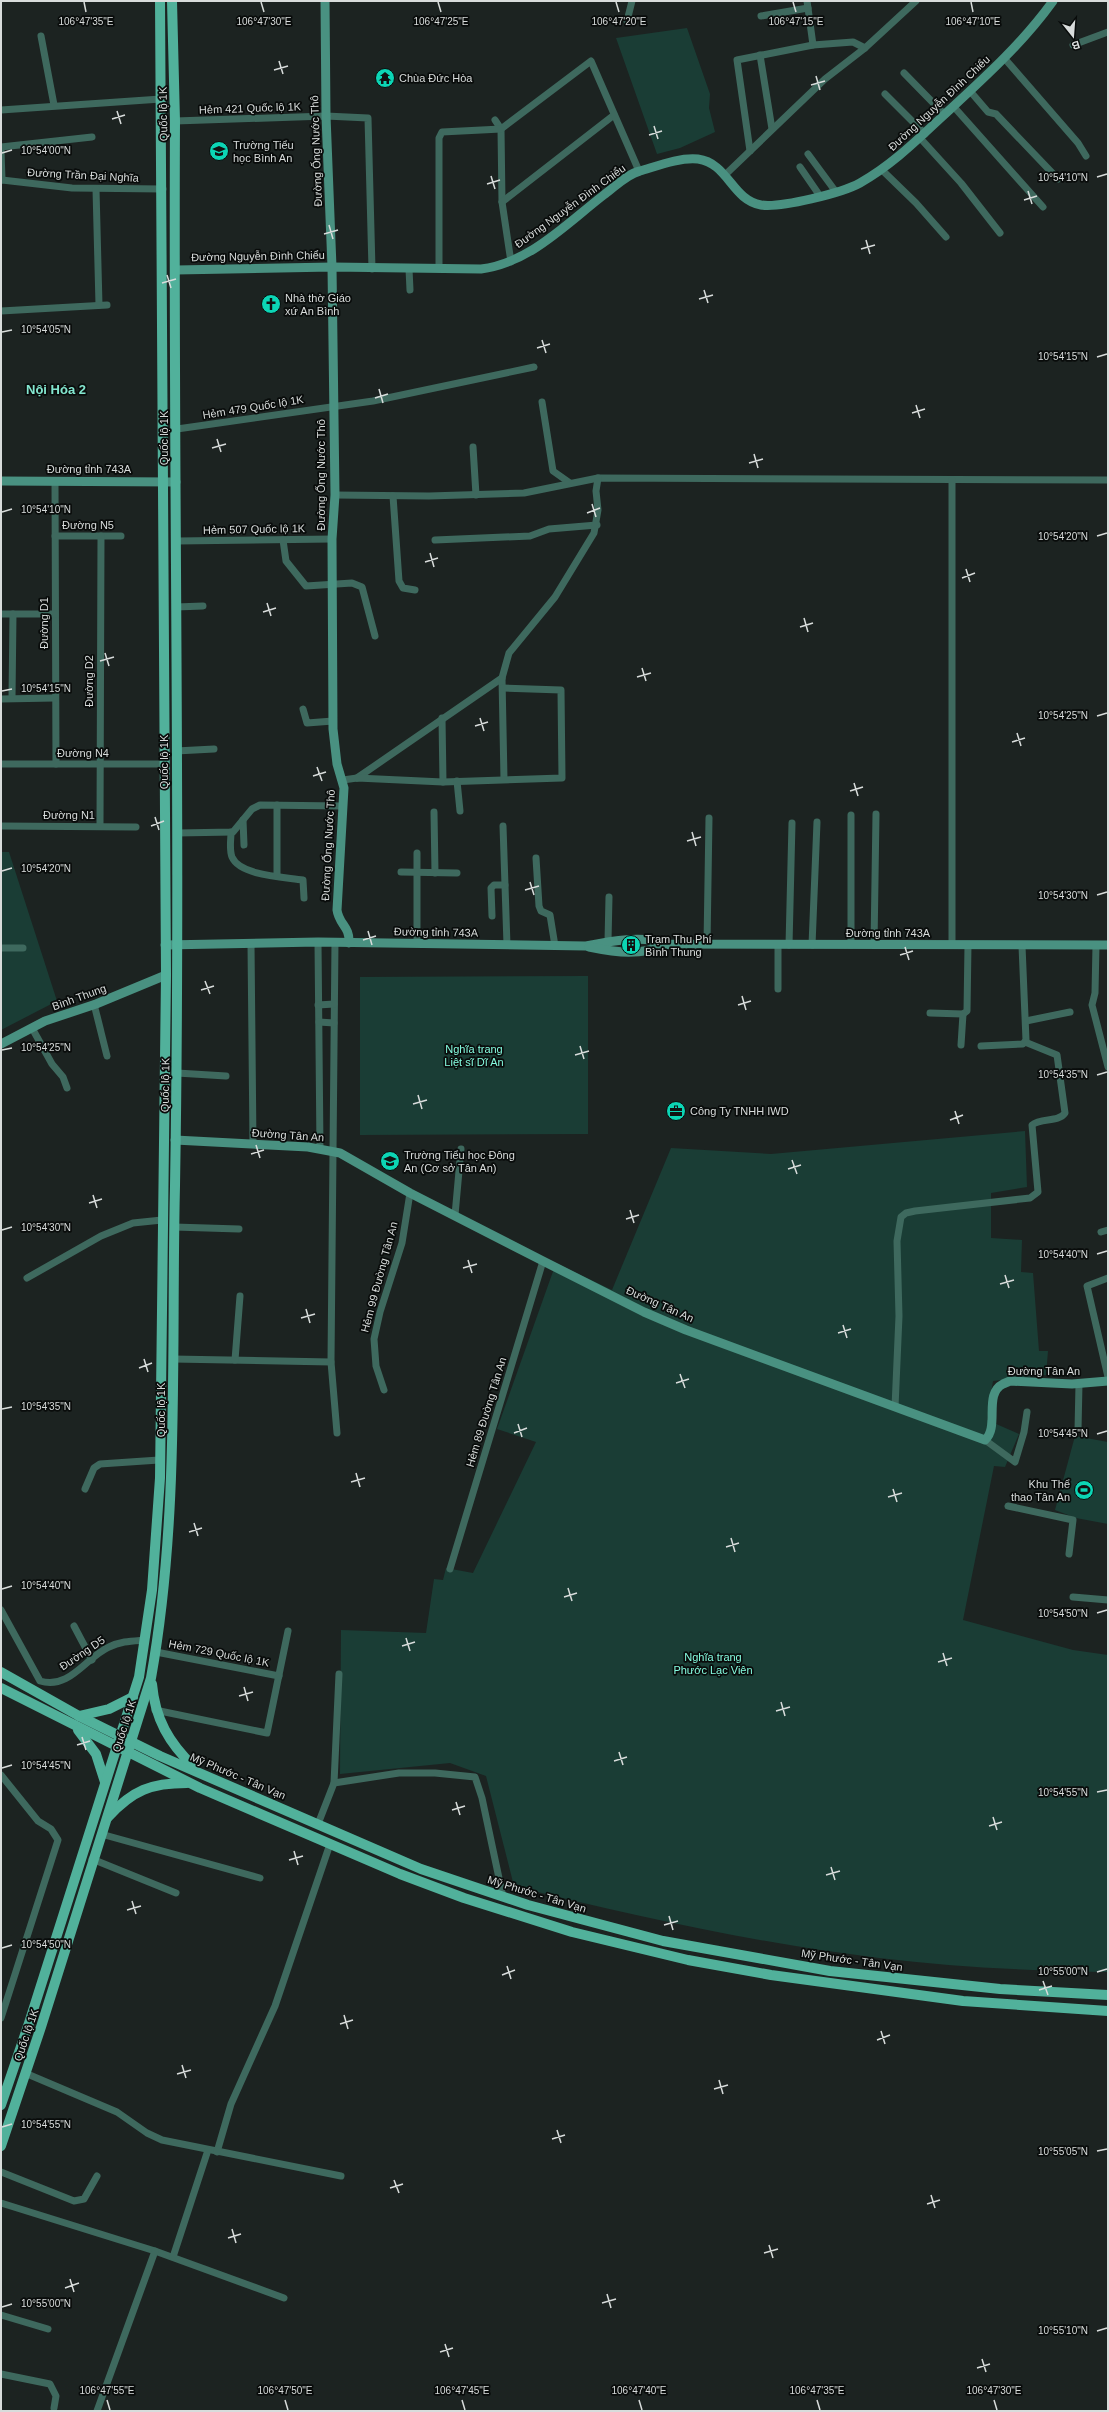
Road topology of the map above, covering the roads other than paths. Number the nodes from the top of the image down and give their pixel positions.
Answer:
1 (160, 1) edge
2 (172, 1) edge
3 (325, 1) edge
4 (632, 1) edge
5 (916, 1) edge
6 (1053, 1) edge
7 (807, 5) edge
8 (761, 16) dead end
9 (627, 21) dead end
10 (1108, 32) edge
11 (41, 36) dead end
12 (813, 45) junction
13 (1073, 45) dead end
14 (865, 48) junction
15 (760, 55) junction
16 (1005, 59) junction
17 (904, 73) dead end
18 (970, 92) junction
19 (885, 94) dead end
20 (161, 99) junction
21 (54, 105) junction
22 (954, 107) junction
23 (1, 110) edge
24 (614, 115) junction
25 (945, 115) junction
26 (326, 116) junction
27 (495, 120) dead end
28 (175, 121) junction
29 (501, 129) junction
30 (772, 129) junction
31 (923, 136) junction
32 (92, 137) dead end
33 (1, 148) edge
34 (750, 151) junction
35 (808, 154) dead end
36 (1086, 156) dead end
37 (800, 167) dead end
38 (882, 170) junction
39 (638, 171) junction
40 (726, 174) junction
41 (2, 178) edge
42 (1058, 179) dead end
43 (96, 189) junction
44 (163, 189) junction
45 (836, 192) junction
46 (820, 196) junction
47 (502, 202) junction
48 (1043, 207) dead end
49 (1000, 233) dead end
50 (946, 237) dead end
51 (511, 262) junction
52 (332, 267) junction
53 (372, 269) junction
54 (409, 269) junction
55 (439, 269) junction
56 (162, 270) junction
57 (176, 270) junction
58 (410, 290) dead end
59 (99, 305) junction
60 (107, 305) dead end
61 (1, 312) edge
62 (534, 367) dead end
63 (542, 402) dead end
64 (333, 406) junction
65 (177, 429) junction
66 (473, 447) dead end
67 (598, 478) junction
68 (952, 480) junction
69 (1108, 480) edge
70 (1, 481) edge
71 (55, 481) junction
72 (162, 482) junction
73 (176, 482) junction
74 (570, 483) junction
75 (335, 495) junction
76 (476, 495) junction
77 (393, 496) junction
78 (596, 525) junction
79 (55, 536) junction
80 (101, 536) junction
81 (121, 536) dead end
82 (332, 539) junction
83 (283, 540) junction
84 (435, 540) dead end
85 (177, 541) junction
86 (333, 585) junction
87 (415, 590) dead end
88 (203, 606) dead end
89 (176, 607) junction
90 (1, 614) edge
91 (13, 614) junction
92 (55, 614) junction
93 (375, 636) dead end
94 (502, 678) junction
95 (503, 688) junction
96 (12, 698) junction
97 (56, 698) junction
98 (1, 699) edge
99 (303, 710) dead end
100 (442, 718) junction
101 (333, 720) junction
102 (214, 750) dead end
103 (176, 751) junction
104 (1, 764) edge
105 (56, 764) junction
106 (100, 764) junction
107 (165, 764) junction
108 (357, 778) junction
109 (504, 779) junction
110 (343, 780) junction
111 (457, 781) junction
112 (443, 782) junction
113 (277, 805) junction
114 (342, 806) junction
115 (460, 811) dead end
116 (434, 812) dead end
117 (876, 814) dead end
118 (851, 815) dead end
119 (709, 818) dead end
120 (243, 820) junction
121 (817, 822) dead end
122 (792, 823) dead end
123 (100, 825) junction
124 (1, 826) edge
125 (503, 826) dead end
126 (136, 827) dead end
127 (231, 832) junction
128 (177, 833) junction
129 (244, 845) dead end
130 (417, 853) dead end
131 (536, 858) dead end
132 (401, 872) dead end
133 (417, 873) junction
134 (435, 873) junction
135 (457, 873) dead end
136 (276, 876) junction
137 (505, 885) junction
138 (609, 897) dead end
139 (304, 898) dead end
140 (492, 916) dead end
141 (608, 941) junction
142 (318, 942) junction
143 (335, 942) junction
144 (349, 943) junction
145 (417, 943) junction
146 (251, 944) junction
147 (668, 944) junction
148 (707, 944) junction
149 (778, 944) junction
150 (789, 944) junction
151 (812, 944) junction
152 (165, 945) junction
153 (507, 945) junction
154 (851, 945) junction
155 (874, 945) junction
156 (952, 945) junction
157 (968, 945) junction
158 (1096, 945) junction
159 (1108, 945) edge
160 (178, 946) junction
161 (554, 946) junction
162 (586, 946) junction
163 (1022, 946) junction
164 (1, 948) edge
165 (23, 948) dead end
166 (178, 968) junction
167 (166, 975) junction
168 (778, 989) dead end
169 (94, 1004) junction
170 (318, 1004) junction
171 (334, 1004) junction
172 (1070, 1012) dead end
173 (930, 1013) dead end
174 (963, 1014) junction
175 (1026, 1021) junction
176 (319, 1022) junction
177 (334, 1023) junction
178 (32, 1028) junction
179 (1025, 1042) junction
180 (1, 1044) edge
181 (961, 1045) dead end
182 (981, 1046) dead end
183 (107, 1056) dead end
184 (1108, 1066) edge
185 (177, 1073) junction
186 (226, 1076) dead end
187 (67, 1088) dead end
188 (163, 1139) junction
189 (176, 1140) junction
190 (253, 1144) junction
191 (320, 1149) junction
192 (461, 1149) dead end
193 (333, 1151) junction
194 (410, 1193) junction
195 (456, 1215) junction
196 (162, 1220) junction
197 (174, 1227) junction
198 (239, 1230) dead end
199 (543, 1262) junction
200 (27, 1278) dead end
201 (1108, 1278) edge
202 (240, 1296) dead end
203 (173, 1359) junction
204 (235, 1360) junction
205 (331, 1362) junction
206 (1108, 1377) edge
207 (1108, 1381) edge
208 (1079, 1384) junction
209 (384, 1390) dead end
210 (895, 1407) junction
211 (1027, 1412) dead end
212 (1078, 1430) dead end
213 (337, 1433) dead end
214 (985, 1440) junction
215 (159, 1460) junction
216 (85, 1489) dead end
217 (1008, 1506) dead end
218 (1069, 1554) dead end
219 (450, 1569) dead end
220 (1073, 1597) dead end
221 (1108, 1600) edge
222 (1, 1610) edge
223 (74, 1626) dead end
224 (288, 1631) dead end
225 (145, 1640) junction
226 (156, 1652) junction
227 (92, 1660) junction
228 (1, 1672) edge
229 (339, 1674) dead end
230 (279, 1676) junction
231 (151, 1678) junction
232 (40, 1681) junction
233 (25, 1685) junction
234 (1, 1688) edge
235 (133, 1697) junction
236 (155, 1710) junction
237 (78, 1716) junction
238 (74, 1726) junction
239 (120, 1736) junction
240 (132, 1742) junction
241 (117, 1747) junction
242 (128, 1752) junction
243 (198, 1771) junction
244 (1, 1775) edge
245 (105, 1782) junction
246 (191, 1783) junction
247 (334, 1783) junction
248 (106, 1820) junction
249 (318, 1824) junction
250 (101, 1834) junction
251 (330, 1844) junction
252 (92, 1859) junction
253 (260, 1878) dead end
254 (176, 1893) dead end
255 (503, 1897) junction
256 (1108, 1995) edge
257 (1108, 2011) edge
258 (1, 2018) edge
259 (25, 2073) junction
260 (1, 2105) edge
261 (1, 2146) edge
262 (208, 2150) junction
263 (217, 2152) junction
264 (1, 2172) edge
265 (97, 2176) dead end
266 (341, 2176) dead end
267 (1, 2203) edge
268 (155, 2251) junction
269 (173, 2257) junction
270 (284, 2298) dead end
271 (1, 2314) edge
272 (48, 2330) dead end
273 (1, 2374) edge
274 (54, 2408) dead end
275 (97, 2411) edge

1 - 20 main road, Quốc lộ 1K
2 - 28 main road, Quốc lộ 1K
3 - 26 street, Đường Ống Nước Thô
4 - 9 street
5 - 14 street
6 - 16 street, Đường Nguyễn Đình Chiểu
7 - 8 street
7 - 12 street
10 - 13 street
11 - 21 street
12 - 14 street
12 - 15 street
14 - 30 street
15 - 30 street
15 - 34 street
16 - 18 street, Đường Nguyễn Đình Chiểu
16 - 36 street
17 - 25 street
18 - 22 street, Đường Nguyễn Đình Chiểu
18 - 42 street
19 - 31 street
20 - 21 street
20 - 44 main road, Quốc lộ 1K
21 - 23 street
22 - 25 street, Đường Nguyễn Đình Chiểu
22 - 48 street
24 - 29 street
24 - 39 street
24 - 47 street
25 - 31 street, Đường Nguyễn Đình Chiểu
26 - 28 street, Hẻm 421 Quốc lộ 1K
26 - 52 street, Đường Ống Nước Thô
26 - 53 street, Hẻm 421 Quốc lộ 1K
27 - 29 street
28 - 57 main road, Quốc lộ 1K
29 - 47 street
29 - 55 street
30 - 34 street
31 - 38 street, Đường Nguyễn Đình Chiểu
31 - 49 street
32 - 33 street
33 - 41 street
34 - 40 street
35 - 45 street
37 - 46 street
38 - 45 street, Đường Nguyễn Đình Chiểu
38 - 50 street
39 - 40 street, Đường Nguyễn Đình Chiểu
39 - 51 street, Đường Nguyễn Đình Chiểu
40 - 46 street, Đường Nguyễn Đình Chiểu
41 - 43 street, Đường Trần Đại Nghĩa
43 - 44 street, Đường Trần Đại Nghĩa
43 - 59 street
44 - 56 main road, Quốc lộ 1K
45 - 46 street, Đường Nguyễn Đình Chiểu
47 - 51 street
51 - 55 street, Đường Nguyễn Đình Chiểu
52 - 53 street, Đường Nguyễn Đình Chiểu
52 - 57 street, Đường Nguyễn Đình Chiểu
52 - 64 street, Đường Ống Nước Thô
53 - 54 street, Đường Nguyễn Đình Chiểu
54 - 55 street, Đường Nguyễn Đình Chiểu
54 - 58 street
56 - 57 main road
56 - 72 main road, Quốc lộ 1K
57 - 65 main road, Quốc lộ 1K
59 - 60 street
59 - 61 street
62 - 64 street, Hẻm 479 Quốc lộ 1K
63 - 74 street
64 - 65 street, Hẻm 479 Quốc lộ 1K
64 - 75 street, Đường Ống Nước Thô
65 - 73 main road, Quốc lộ 1K
66 - 76 street
67 - 68 street
67 - 74 street
67 - 78 street
68 - 69 street
68 - 156 street
70 - 71 street, Đường tỉnh 743A
71 - 72 street, Đường tỉnh 743A
71 - 79 street, Đường D1
72 - 73 street, Đường tỉnh 743A
72 - 107 main road, Quốc lộ 1K
73 - 85 main road, Quốc lộ 1K
74 - 76 street
75 - 77 street
75 - 82 street, Đường Ống Nước Thô
76 - 77 street
77 - 87 street
78 - 84 street
78 - 94 street
79 - 80 street, Đường N5
79 - 92 street, Đường D1
80 - 81 street, Đường N5
80 - 106 street, Đường D2
82 - 83 street, Hẻm 507 Quốc lộ 1K
82 - 86 street, Đường Ống Nước Thô
83 - 85 street, Hẻm 507 Quốc lộ 1K
83 - 86 street
85 - 89 main road, Quốc lộ 1K
86 - 93 street
86 - 101 street, Đường Ống Nước Thô
88 - 89 street
89 - 103 main road, Quốc lộ 1K
90 - 91 street
91 - 92 street
91 - 96 street
92 - 97 street, Đường D1
94 - 95 street
94 - 100 street
95 - 109 street
95 - 109 street
96 - 97 street
96 - 98 street
97 - 105 street, Đường D1
99 - 101 street
100 - 108 street
100 - 112 street
101 - 110 street, Đường Ống Nước Thô
102 - 103 street
103 - 128 main road, Quốc lộ 1K
104 - 105 street, Đường N4
105 - 106 street, Đường N4
106 - 107 street, Đường N4
106 - 123 street, Đường D2
107 - 152 main road, Quốc lộ 1K
108 - 110 street
108 - 112 street
109 - 111 street
110 - 114 street, Đường Ống Nước Thô
111 - 112 street
111 - 115 street
113 - 114 street
113 - 120 street
113 - 136 street
114 - 144 street, Đường Ống Nước Thô
116 - 134 street
117 - 155 street
118 - 154 street
119 - 148 street
120 - 127 street
120 - 129 street
121 - 151 street
122 - 150 street
123 - 124 street, Đường N1
123 - 126 street, Đường N1
125 - 137 street
127 - 128 street
127 - 136 street
128 - 160 main road, Quốc lộ 1K
130 - 133 street
131 - 161 street
132 - 133 street
133 - 134 street
133 - 145 street
134 - 135 street
136 - 139 street
137 - 140 street
137 - 153 street
138 - 141 street
141 - 147 street, Đường tỉnh 743A
141 - 162 street, Đường tỉnh 743A
142 - 143 street, Đường tỉnh 743A
142 - 146 street, Đường tỉnh 743A
142 - 170 street
143 - 144 street, Đường tỉnh 743A
143 - 171 street
144 - 145 street, Đường tỉnh 743A
145 - 153 street, Đường tỉnh 743A
146 - 160 street, Đường tỉnh 743A
146 - 190 street
147 - 148 street, Đường tỉnh 743A
147 - 162 street, Đường tỉnh 743A
148 - 149 street, Đường tỉnh 743A
149 - 150 street, Đường tỉnh 743A
149 - 168 street
150 - 151 street, Đường tỉnh 743A
151 - 154 street, Đường tỉnh 743A
152 - 160 street, Đường tỉnh 743A
152 - 167 main road, Quốc lộ 1K
153 - 161 street, Đường tỉnh 743A
154 - 155 street, Đường tỉnh 743A
155 - 156 street, Đường tỉnh 743A
156 - 157 street, Đường tỉnh 743A
157 - 163 street, Đường tỉnh 743A
157 - 174 street
158 - 159 street, Đường tỉnh 743A
158 - 163 street, Đường tỉnh 743A
158 - 184 street
160 - 166 main road, Quốc lộ 1K
161 - 162 street, Đường tỉnh 743A
163 - 175 street
164 - 165 street
166 - 167 main road
166 - 185 main road, Quốc lộ 1K
167 - 169 street, Bình Thung
167 - 188 main road, Quốc lộ 1K
169 - 178 street, Bình Thung
169 - 183 street
170 - 171 street
170 - 176 street
171 - 177 street
172 - 175 street
173 - 174 street
174 - 181 street
175 - 179 street
176 - 177 street
176 - 191 street
177 - 193 street
178 - 180 street, Bình Thung
178 - 187 street
179 - 182 street
179 - 210 street
185 - 186 street
185 - 189 main road, Quốc lộ 1K
188 - 189 main road
188 - 196 main road, Quốc lộ 1K
189 - 190 street, Đường Tân An
189 - 197 main road, Quốc lộ 1K
190 - 191 street, Đường Tân An
191 - 193 street, Đường Tân An
192 - 195 street
193 - 194 street, Đường Tân An
193 - 205 street
194 - 195 street, Đường Tân An
194 - 209 street, Hẻm 99 Đường Tân An
195 - 199 street, Đường Tân An
196 - 200 street
196 - 215 main road, Quốc lộ 1K
197 - 198 street
197 - 203 main road, Quốc lộ 1K
199 - 210 street, Đường Tân An
199 - 219 street, Hẻm 89 Đường Tân An
201 - 206 street
202 - 204 street
203 - 204 street
203 - 226 main road, Quốc lộ 1K
204 - 205 street
205 - 213 street
207 - 208 street, Đường Tân An
208 - 212 street
208 - 214 street, Đường Tân An
210 - 214 street, Đường Tân An
211 - 214 street
215 - 216 street
215 - 225 main road, Quốc lộ 1K
217 - 218 street
220 - 221 street
222 - 232 street
223 - 227 street
224 - 230 street
225 - 227 street, Đường D5
225 - 235 main road, Quốc lộ 1K
226 - 230 street, Hẻm 729 Quốc lộ 1K
226 - 231 main road, Quốc lộ 1K
227 - 232 street, Đường D5
228 - 233 main road, Mỹ Phước - Tân Vạn
229 - 247 street
230 - 236 street
231 - 236 main road
231 - 240 main road, Quốc lộ 1K
232 - 233 street, Đường D5
233 - 237 main road, Mỹ Phước - Tân Vạn
234 - 238 main road
235 - 237 main road
235 - 239 main road, Quốc lộ 1K
236 - 243 main road
237 - 239 main road, Mỹ Phước - Tân Vạn
238 - 241 main road
238 - 245 main road
239 - 240 main road, Mỹ Phước - Tân Vạn
239 - 241 main road, Quốc lộ 1K
240 - 242 main road, Quốc lộ 1K
240 - 243 main road, Mỹ Phước - Tân Vạn
241 - 242 main road
241 - 245 main road, Quốc lộ 1K
242 - 246 main road
242 - 248 main road, Quốc lộ 1K
243 - 249 main road, Mỹ Phước - Tân Vạn
244 - 258 street
245 - 260 main road, Quốc lộ 1K
246 - 248 main road
246 - 251 main road
247 - 249 street
247 - 255 street
248 - 250 main road, Quốc lộ 1K
249 - 255 main road, Mỹ Phước - Tân Vạn
250 - 252 main road, Quốc lộ 1K
250 - 253 street
251 - 257 main road
251 - 263 street
252 - 254 street
252 - 259 main road, Quốc lộ 1K
255 - 256 main road, Mỹ Phước - Tân Vạn
259 - 261 main road, Quốc lộ 1K
259 - 262 street
262 - 263 street
262 - 269 street
263 - 266 street
264 - 265 street
267 - 268 street
268 - 269 street
268 - 275 street
269 - 270 street
271 - 272 street
273 - 274 street

